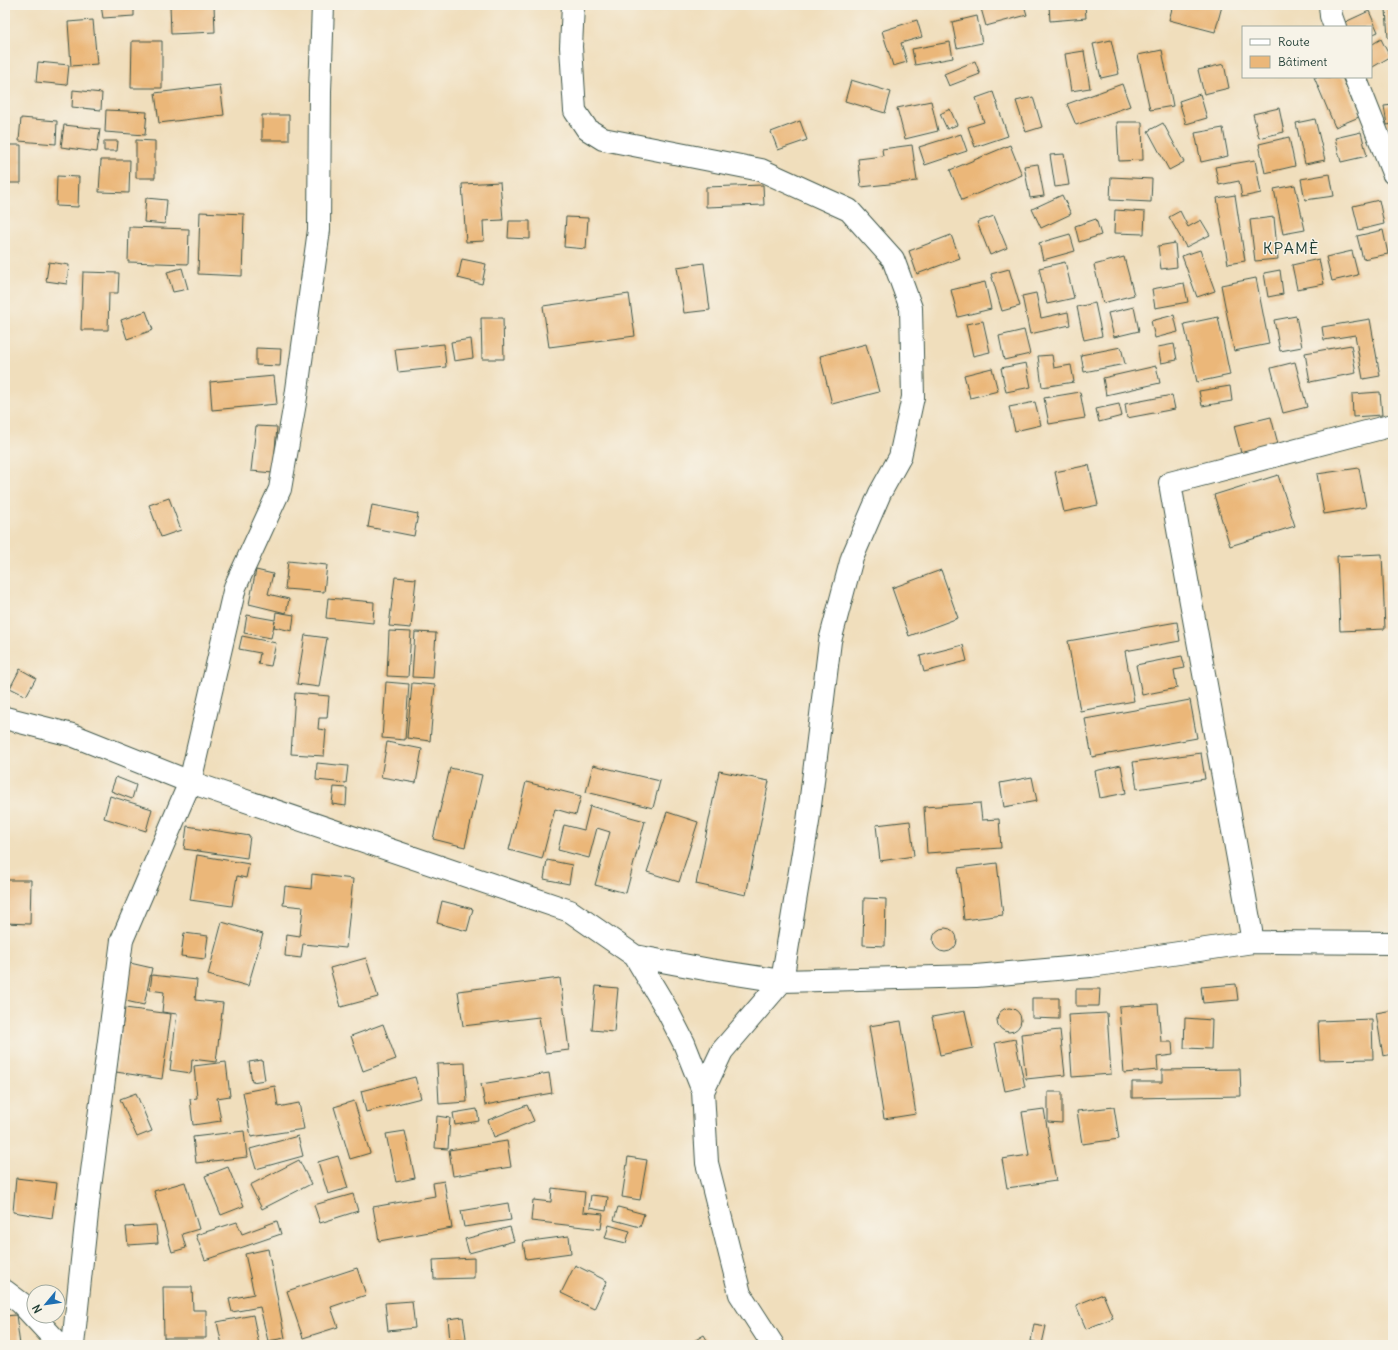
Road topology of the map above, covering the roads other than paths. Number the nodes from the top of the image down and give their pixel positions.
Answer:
1 (323, 5) edge
2 (573, 5) edge
3 (1330, 5) edge
4 (1335, 26) edge
5 (1355, 78) edge
6 (1393, 173) edge
7 (1393, 425) edge
8 (5, 718) edge
9 (190, 782) junction
10 (1253, 942) junction
11 (1393, 942) edge
12 (635, 956) junction
13 (782, 981) junction
14 (703, 1091) junction
15 (5, 1290) edge
16 (60, 1345) edge
17 (73, 1345) edge
18 (773, 1345) edge

1 - 9 street
2 - 13 street
3 - 4 street
5 - 6 street
7 - 10 street
8 - 9 street
9 - 12 street
9 - 17 street
10 - 11 street
10 - 13 street
12 - 13 street
12 - 14 street
13 - 14 street
14 - 18 street
15 - 16 street

